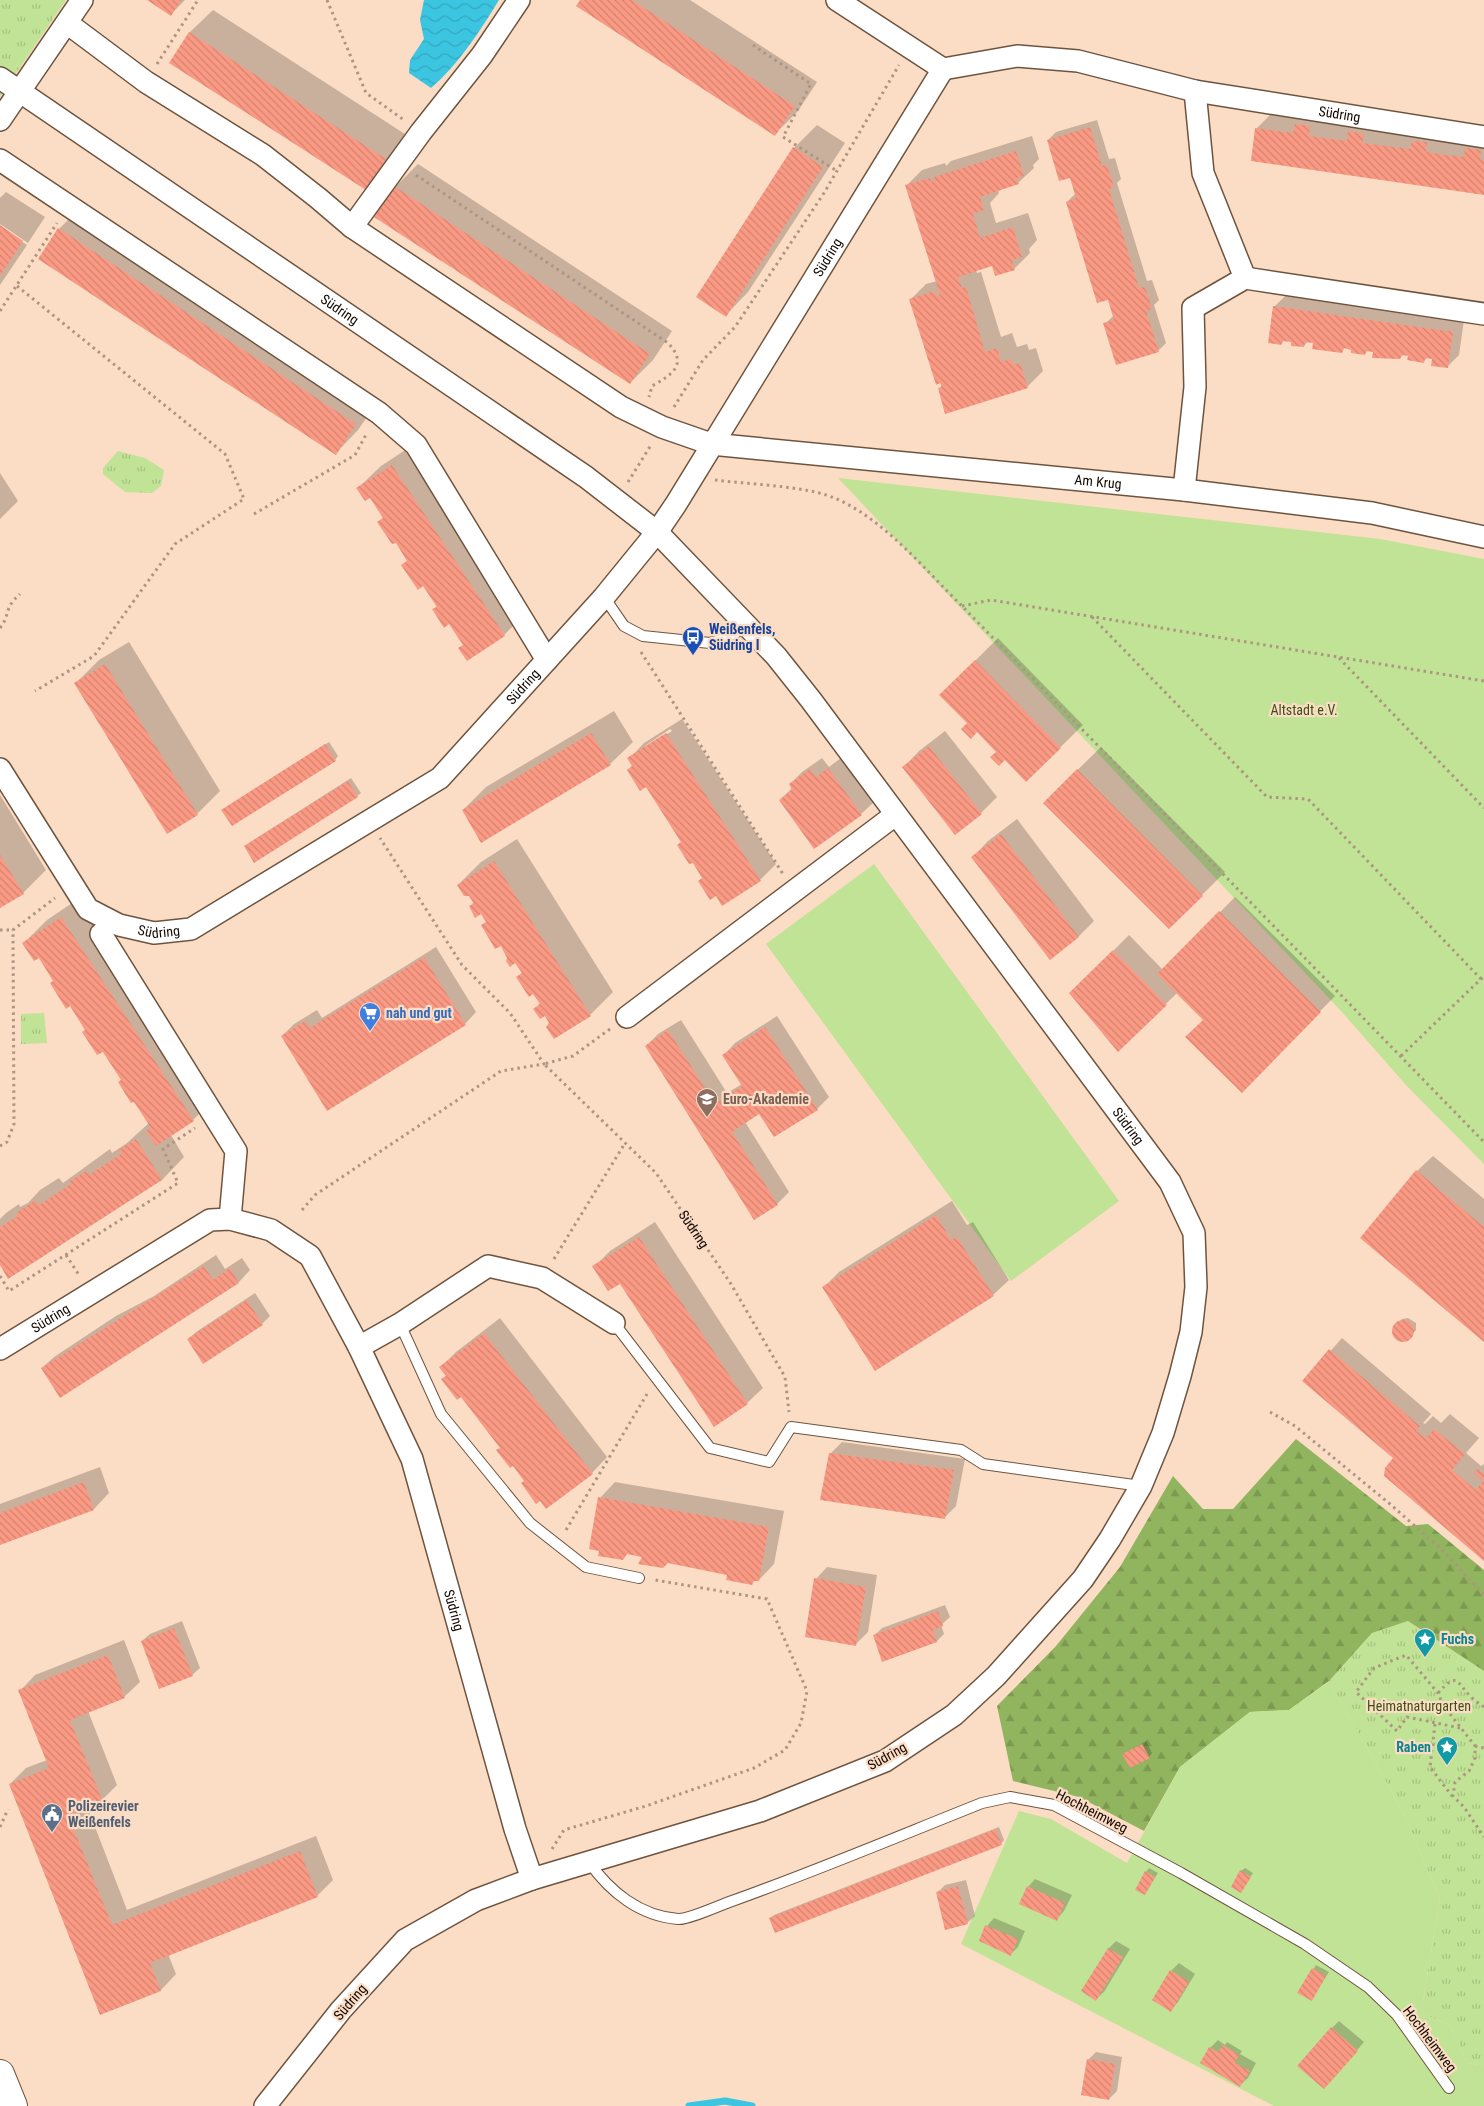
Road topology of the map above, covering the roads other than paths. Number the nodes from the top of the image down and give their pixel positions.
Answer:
1 (82, 0) edge
2 (519, 0) edge
3 (837, 0) edge
4 (67, 24) junction
5 (943, 68) junction
6 (0, 78) edge
7 (19, 91) junction
8 (1195, 91) junction
9 (0, 120) edge
10 (1484, 137) edge
11 (0, 160) edge
12 (352, 228) junction
13 (1245, 278) junction
14 (1484, 314) edge
15 (711, 444) junction
16 (1184, 490) junction
17 (657, 532) junction
18 (1484, 537) edge
19 (604, 597) junction
20 (747, 627) junction
21 (547, 660) junction
22 (0, 769) edge
23 (895, 815) junction
24 (101, 934) dead end
25 (627, 1017) road end
26 (230, 1219) junction
27 (614, 1323) joint
28 (400, 1324) junction
29 (359, 1348) junction
30 (0, 1349) edge
31 (1141, 1486) junction
32 (639, 1578) road end
33 (589, 1862) junction
34 (532, 1879) junction
35 (0, 2074) edge
36 (1449, 2088) dead end
37 (13, 2106) edge
38 (265, 2106) edge

1 - 4 street
2 - 12 street
3 - 5 street
4 - 7 street
4 - 12 street
5 - 8 street, Südring
5 - 15 street, Südring
6 - 7 street, Südring
7 - 9 street
7 - 17 street, Südring
8 - 10 street, Südring
8 - 13 street
11 - 21 street
12 - 15 street
13 - 14 street
13 - 16 street
15 - 16 street, Am Krug
15 - 17 street, Südring
16 - 18 street, Am Krug
17 - 19 street, Südring
17 - 20 street, Südring
19 - 20 lane
19 - 21 street, Südring
20 - 23 street, Südring
21 - 22 street, Südring
23 - 25 street
23 - 31 street, Südring
24 - 26 street
26 - 29 street, Südring
26 - 30 street, Südring
27 - 28 street
27 - 31 lane
28 - 29 street
28 - 32 lane
29 - 34 street, Südring
31 - 33 street, Südring
33 - 34 street, Südring
33 - 36 lane, Hochheimweg
34 - 38 street, Südring
35 - 37 street

